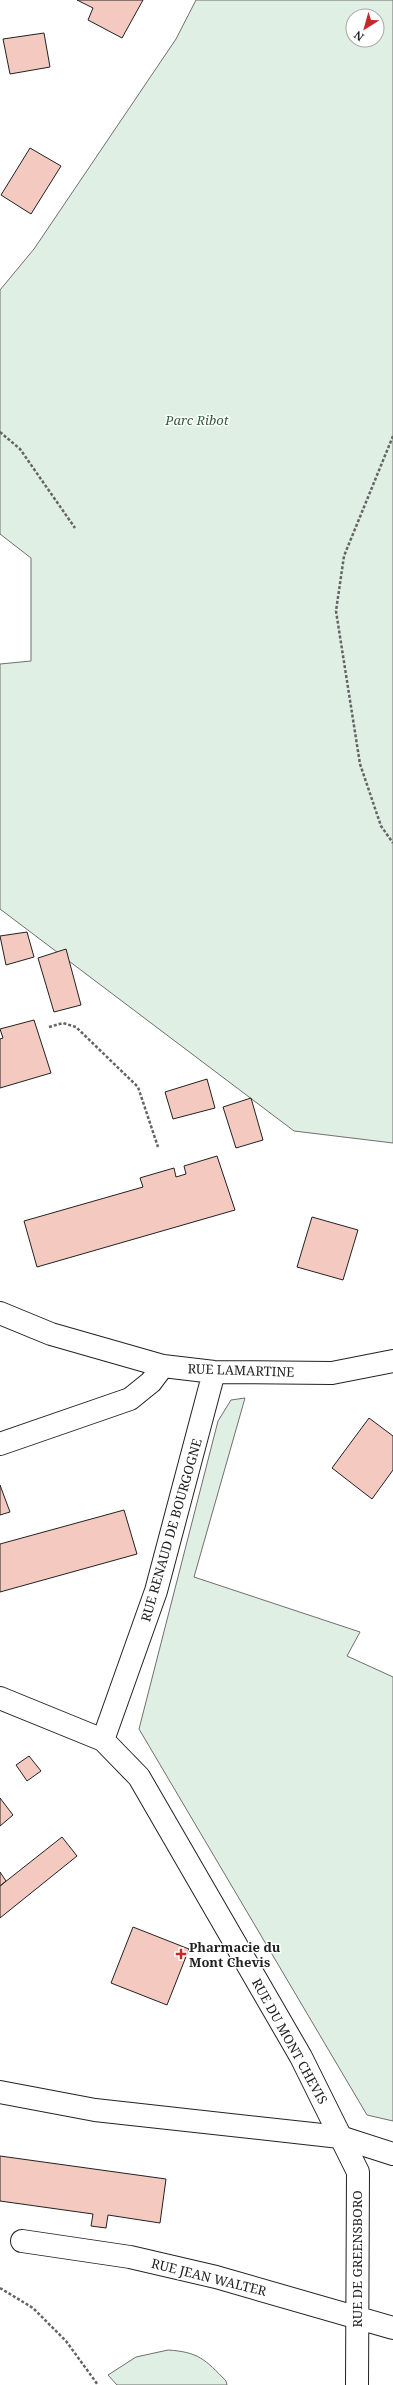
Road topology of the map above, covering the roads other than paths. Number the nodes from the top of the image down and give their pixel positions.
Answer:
1 (0, 1313) edge
2 (393, 1361) edge
3 (163, 1366) junction
4 (214, 1372) junction
5 (0, 1444) edge
6 (0, 1698) edge
7 (103, 1740) junction
8 (0, 2092) edge
9 (340, 2137) junction
10 (393, 2154) edge
11 (22, 2241) dead end
12 (357, 2316) junction
13 (393, 2328) edge
14 (357, 2385) edge

1 - 3 street, RUE LAMARTINE
2 - 4 street, RUE LAMARTINE
3 - 4 street, RUE LAMARTINE
3 - 5 street
4 - 7 street, RUE RENAUD DE BOURGOGNE
6 - 7 street
7 - 9 street, RUE DU MONT CHEVIS
8 - 9 street
9 - 10 street
9 - 12 street, RUE DE GREENSBORO
11 - 12 street, RUE JEAN WALTER
12 - 13 street, RUE JEAN WALTER
12 - 14 street, RUE DE GREENSBORO

